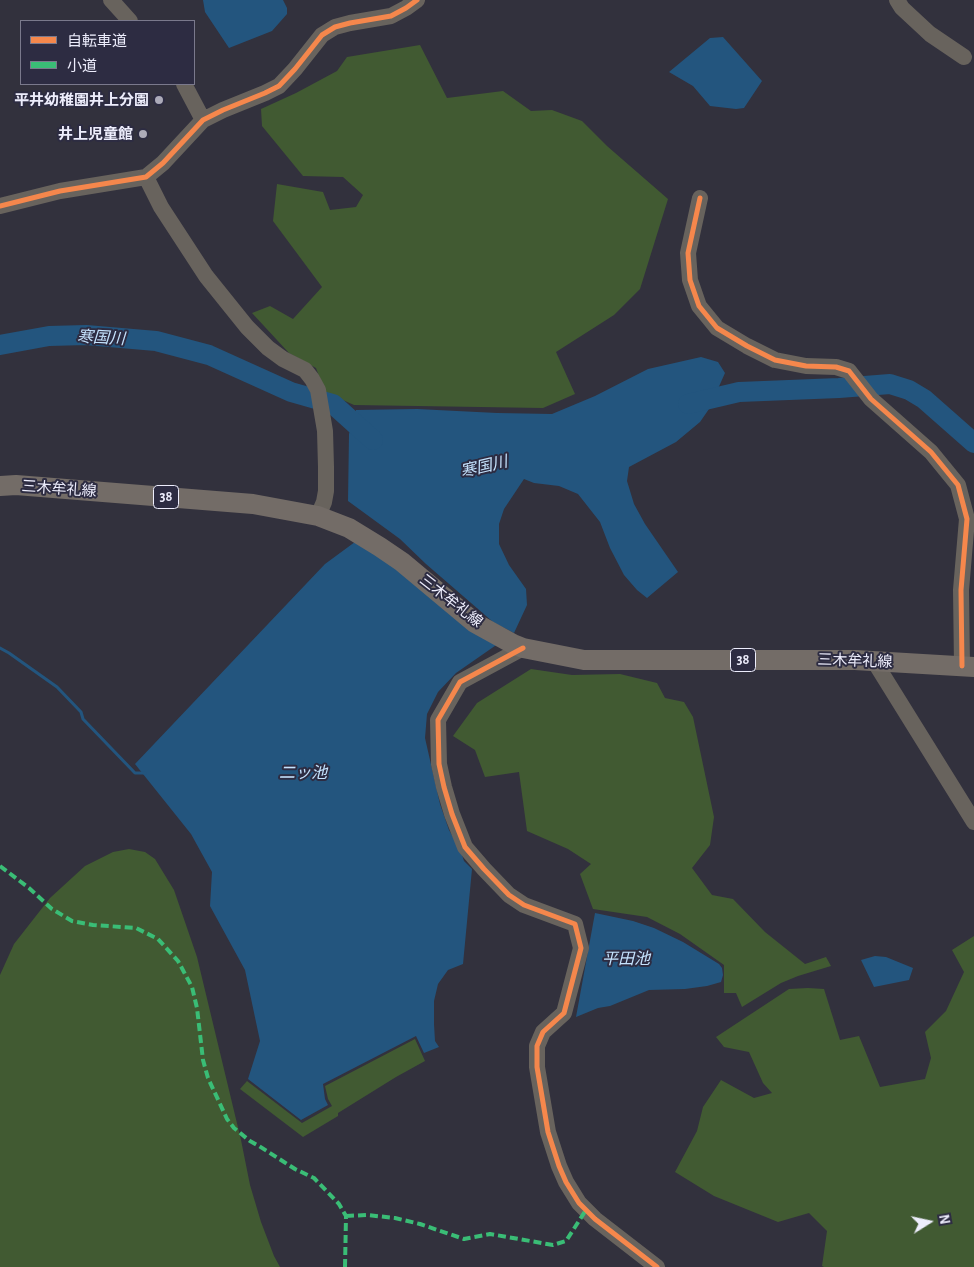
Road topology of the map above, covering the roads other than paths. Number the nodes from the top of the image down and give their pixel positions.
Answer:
1 (110, 0) edge
2 (416, 0) edge
3 (897, 0) edge
4 (129, 20) edge
5 (964, 57) dead end
6 (185, 85) edge
7 (203, 120) junction
8 (146, 177) junction
9 (700, 198) dead end
10 (0, 206) edge
11 (0, 486) edge
12 (324, 519) junction
13 (518, 646) junction
14 (874, 661) junction
15 (968, 667) edge
16 (974, 822) edge
17 (657, 1267) edge

1 - 4 street
2 - 7 street
3 - 5 street
6 - 7 street
7 - 8 street
8 - 10 street
8 - 12 street
9 - 15 street
11 - 12 main road, 三木牟礼線 / 38
12 - 13 main road, 三木牟礼線 / 38
13 - 14 main road, 三木牟礼線 / 38
13 - 17 street
14 - 15 main road, 三木牟礼線 / 38
14 - 16 street

